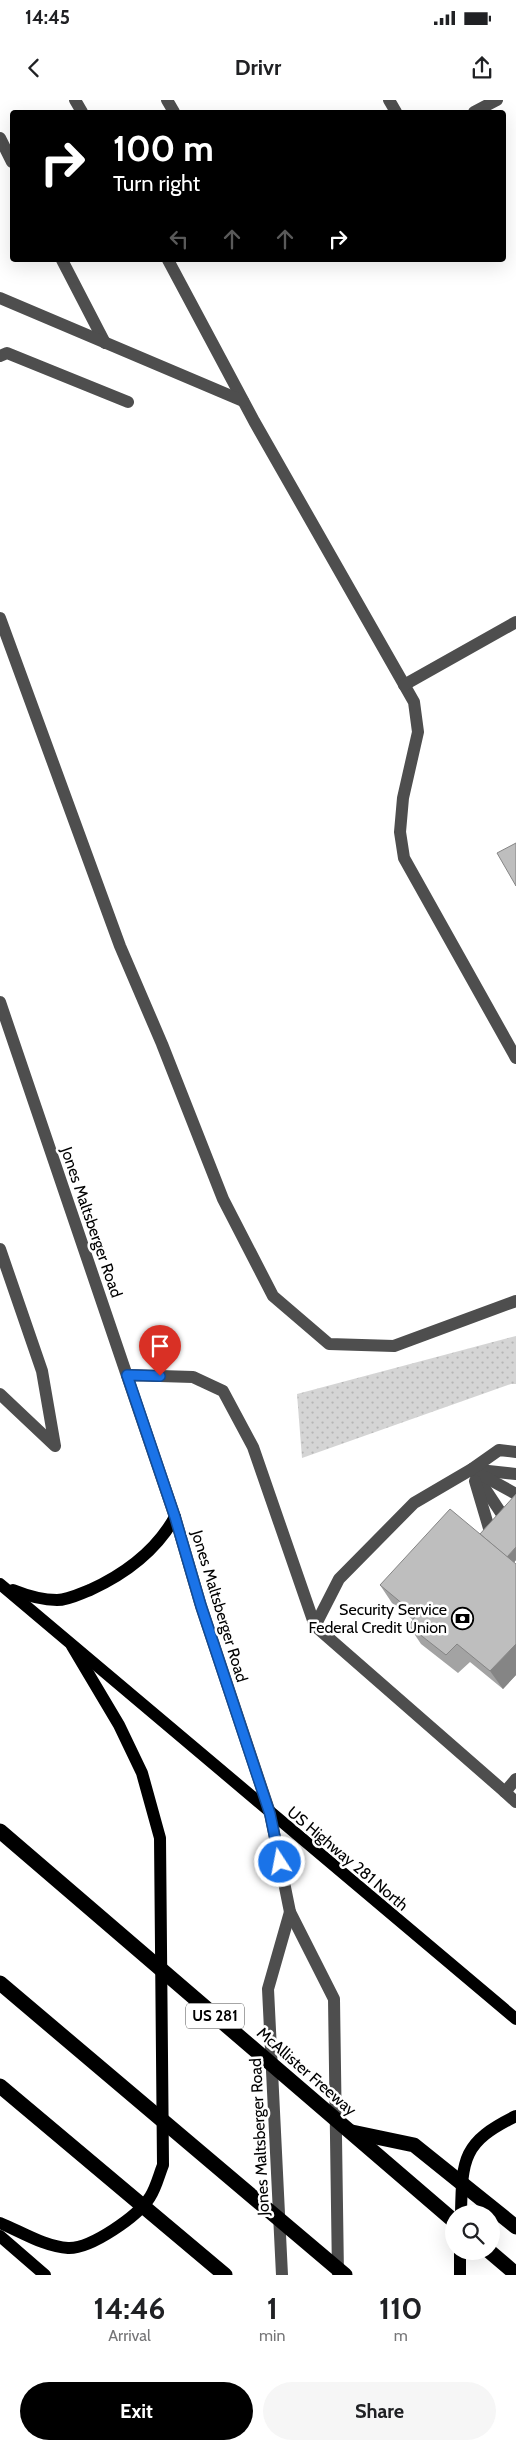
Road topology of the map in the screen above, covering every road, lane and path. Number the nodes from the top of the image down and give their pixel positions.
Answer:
1 (497, 100) edge
2 (478, 110) edge
3 (0, 138) edge
4 (10, 158) edge
5 (63, 262) edge
6 (169, 262) edge
7 (0, 298) edge
8 (105, 343) junction
9 (0, 356) edge
10 (243, 401) junction
11 (128, 402) dead end
12 (0, 618) edge
13 (516, 622) edge
14 (404, 685) junction
15 (0, 1002) edge
16 (516, 1058) edge
17 (0, 1249) edge
18 (516, 1301) edge
19 (127, 1375) junction
20 (0, 1394) edge
21 (516, 1452) edge
22 (472, 1470) junction
23 (516, 1474) edge
24 (516, 1494) edge
25 (175, 1517) junction
26 (516, 1528) edge
27 (491, 1535) edge
28 (1, 1585) edge
29 (315, 1626) junction
30 (72, 1646) junction
31 (516, 1780) edge
32 (505, 1792) junction
33 (516, 1802) edge
34 (270, 1814) junction
35 (0, 1831) edge
36 (290, 1912) junction
37 (0, 1983) edge
38 (516, 2019) edge
39 (0, 2086) edge
40 (516, 2116) edge
41 (350, 2132) junction
42 (461, 2205) edge
43 (445, 2213) edge
44 (0, 2223) edge
45 (516, 2227) edge
46 (0, 2236) edge
47 (460, 2260) edge
48 (500, 2260) edge
49 (516, 2274) edge
50 (45, 2275) edge
51 (225, 2275) edge
52 (282, 2275) edge
53 (338, 2275) edge
54 (345, 2275) edge
55 (460, 2275) edge

1 - 2 street
3 - 4 street
5 - 8 street
6 - 10 street
7 - 8 street
8 - 10 street
9 - 11 street
10 - 14 street
12 - 18 street
13 - 14 street
14 - 16 street
15 - 19 street, Jones Maltsberger Road
17 - 20 street
19 - 25 street, Jones Maltsberger Road
19 - 29 street
21 - 22 street
22 - 23 street
22 - 24 street
22 - 26 street
22 - 27 street
22 - 29 street
25 - 28 main road
25 - 34 street, Jones Maltsberger Road
28 - 30 main road, US Highway 281 North
29 - 32 street
30 - 34 main road, US Highway 281 North
30 - 44 main road
31 - 32 street
32 - 33 street
34 - 36 street, Jones Maltsberger Road
34 - 38 main road, US Highway 281 North
35 - 41 highway, McAllister Freeway / US 281
36 - 52 street, Jones Maltsberger Road
36 - 53 street, Jones Maltsberger Road
37 - 54 highway
39 - 51 highway
40 - 42 main road
41 - 43 highway, McAllister Freeway / US 281
41 - 45 highway
46 - 50 main road
47 - 55 main road
48 - 49 highway

